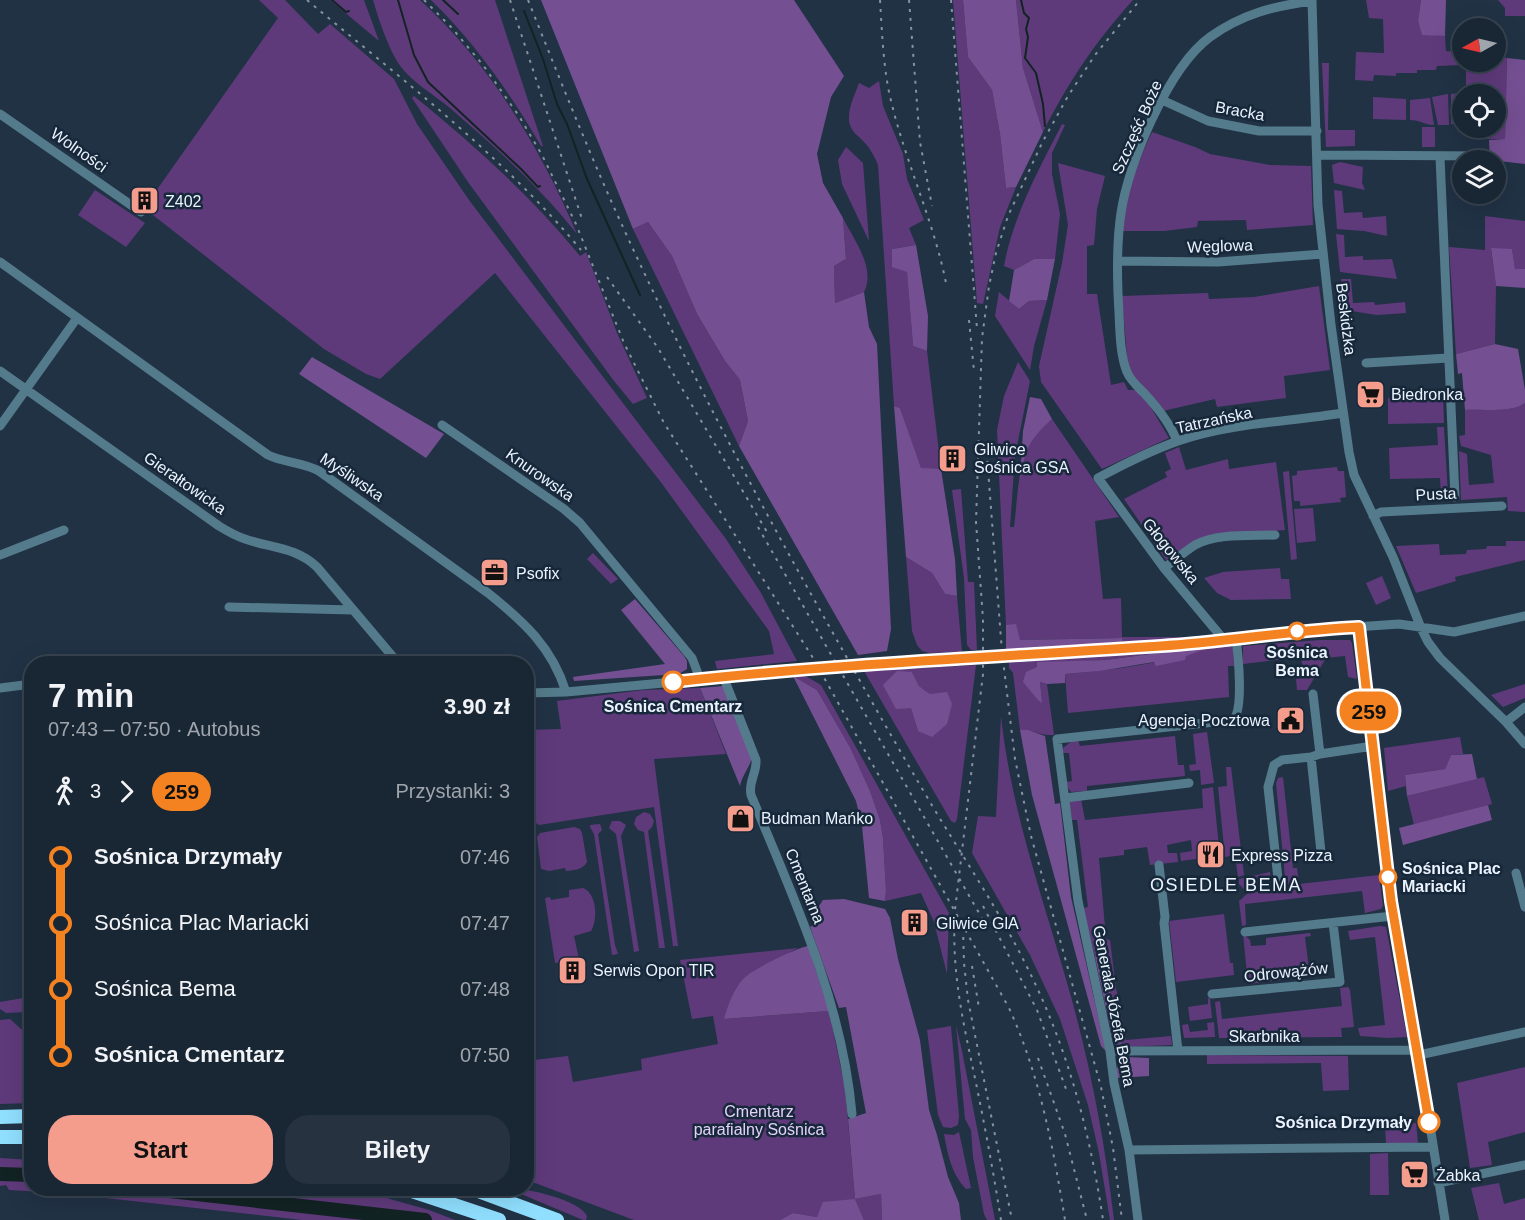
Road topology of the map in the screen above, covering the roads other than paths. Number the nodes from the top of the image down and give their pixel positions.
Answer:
1 (1312, 1) edge
2 (1162, 100) junction
3 (0, 114) edge
4 (1317, 131) junction
5 (1317, 155) junction
6 (1440, 156) junction
7 (1452, 156) edge
8 (141, 212) dead end
9 (1323, 254) junction
10 (1118, 261) junction
11 (0, 262) edge
12 (77, 318) junction
13 (1448, 358) junction
14 (1366, 363) dead end
15 (0, 372) edge
16 (26, 389) junction
17 (1343, 413) junction
18 (442, 424) dead end
19 (0, 426) edge
20 (1178, 441) junction
21 (1098, 478) joint
22 (1455, 497) dead end
23 (1502, 506) dead end
24 (1373, 516) junction
25 (64, 530) dead end
26 (1275, 535) dead end
27 (0, 555) edge
28 (1164, 568) junction
29 (229, 607) dead end
30 (353, 610) junction
31 (1525, 616) edge
32 (1359, 627) junction
33 (1420, 628) junction
34 (1236, 638) junction
35 (1224, 640) junction
36 (392, 656) edge
37 (856, 666) tunnel mouth
38 (803, 670) tunnel mouth
39 (723, 676) junction
40 (700, 679) junction
41 (24, 685) edge
42 (0, 688) edge
43 (566, 692) junction
44 (534, 693) edge
45 (1313, 694) dead end
46 (1525, 707) edge
47 (1506, 722) junction
48 (1525, 744) edge
49 (1373, 746) junction
50 (1320, 754) junction
51 (1311, 757) junction
52 (1189, 783) dead end
53 (1065, 798) junction
54 (1321, 852) dead end
55 (1159, 865) dead end
56 (1516, 873) dead end
57 (1278, 888) dead end
58 (1525, 907) edge
59 (1394, 916) junction
60 (1333, 923) junction
61 (1245, 932) dead end
62 (1212, 994) dead end
63 (1525, 1032) edge
64 (1110, 1051) junction
65 (1178, 1051) junction
66 (1418, 1052) junction
67 (852, 1114) dead end
68 (24, 1116) edge
69 (0, 1117) edge
70 (0, 1137) edge
71 (24, 1137) edge
72 (1433, 1147) junction
73 (1130, 1150) junction
74 (1525, 1165) edge
75 (1438, 1183) junction
76 (427, 1196) edge
77 (492, 1196) edge
78 (499, 1220) edge
79 (556, 1220) edge
80 (1138, 1220) edge
81 (1445, 1220) edge

1 - 2 street, Szczęść Boże
1 - 4 street, Beskidzka
2 - 4 street, Bracka
2 - 10 street, Szczęść Boże
3 - 8 street, Wolności
4 - 5 street, Beskidzka
5 - 6 street
5 - 9 street, Beskidzka
6 - 7 street
6 - 13 street
9 - 10 street, Węglowa
9 - 17 street, Beskidzka
10 - 20 street, Szczęść Boże
11 - 12 street, Myśliwska
12 - 16 street
12 - 43 street, Myśliwska
13 - 14 street
13 - 22 street
15 - 16 street, Gierałtowicka
16 - 19 street
16 - 30 street, Gierałtowicka
17 - 20 street, Tatrzańska
17 - 24 street, Beskidzka
18 - 40 street, Knurowska
20 - 21 street, Tatrzańska
21 - 28 street, Głogowska
23 - 24 street, Pusta
24 - 33 street, Beskidzka
25 - 27 street
26 - 28 street
28 - 35 street, Głogowska
29 - 30 street
30 - 36 street, Gierałtowicka
31 - 33 street
32 - 33 street
32 - 34 street
32 - 49 street
33 - 47 street, Beskidzka
34 - 35 street
34 - 53 street, Generała Józefa Bema
35 - 37 street
38 - 39 street
39 - 40 street
39 - 67 street, Cmentarna
40 - 43 street
41 - 42 street
43 - 44 street
45 - 50 street
46 - 47 street
47 - 48 street, Beskidzka
49 - 50 street
49 - 59 street
50 - 51 street
51 - 54 street
51 - 57 street
52 - 53 street
53 - 64 street, Generała Józefa Bema
55 - 65 street
56 - 58 street
59 - 60 street
59 - 66 street
60 - 61 street
60 - 62 street, Odrowążów
63 - 66 street, Skarbnika
64 - 65 street, Skarbnika
64 - 73 street, Generała Józefa Bema
65 - 66 street, Skarbnika
66 - 72 street
68 - 69 highway
70 - 71 highway
72 - 73 street
72 - 75 street
73 - 80 street, Generała Józefa Bema
74 - 75 street
75 - 81 street
76 - 78 highway
77 - 79 highway

